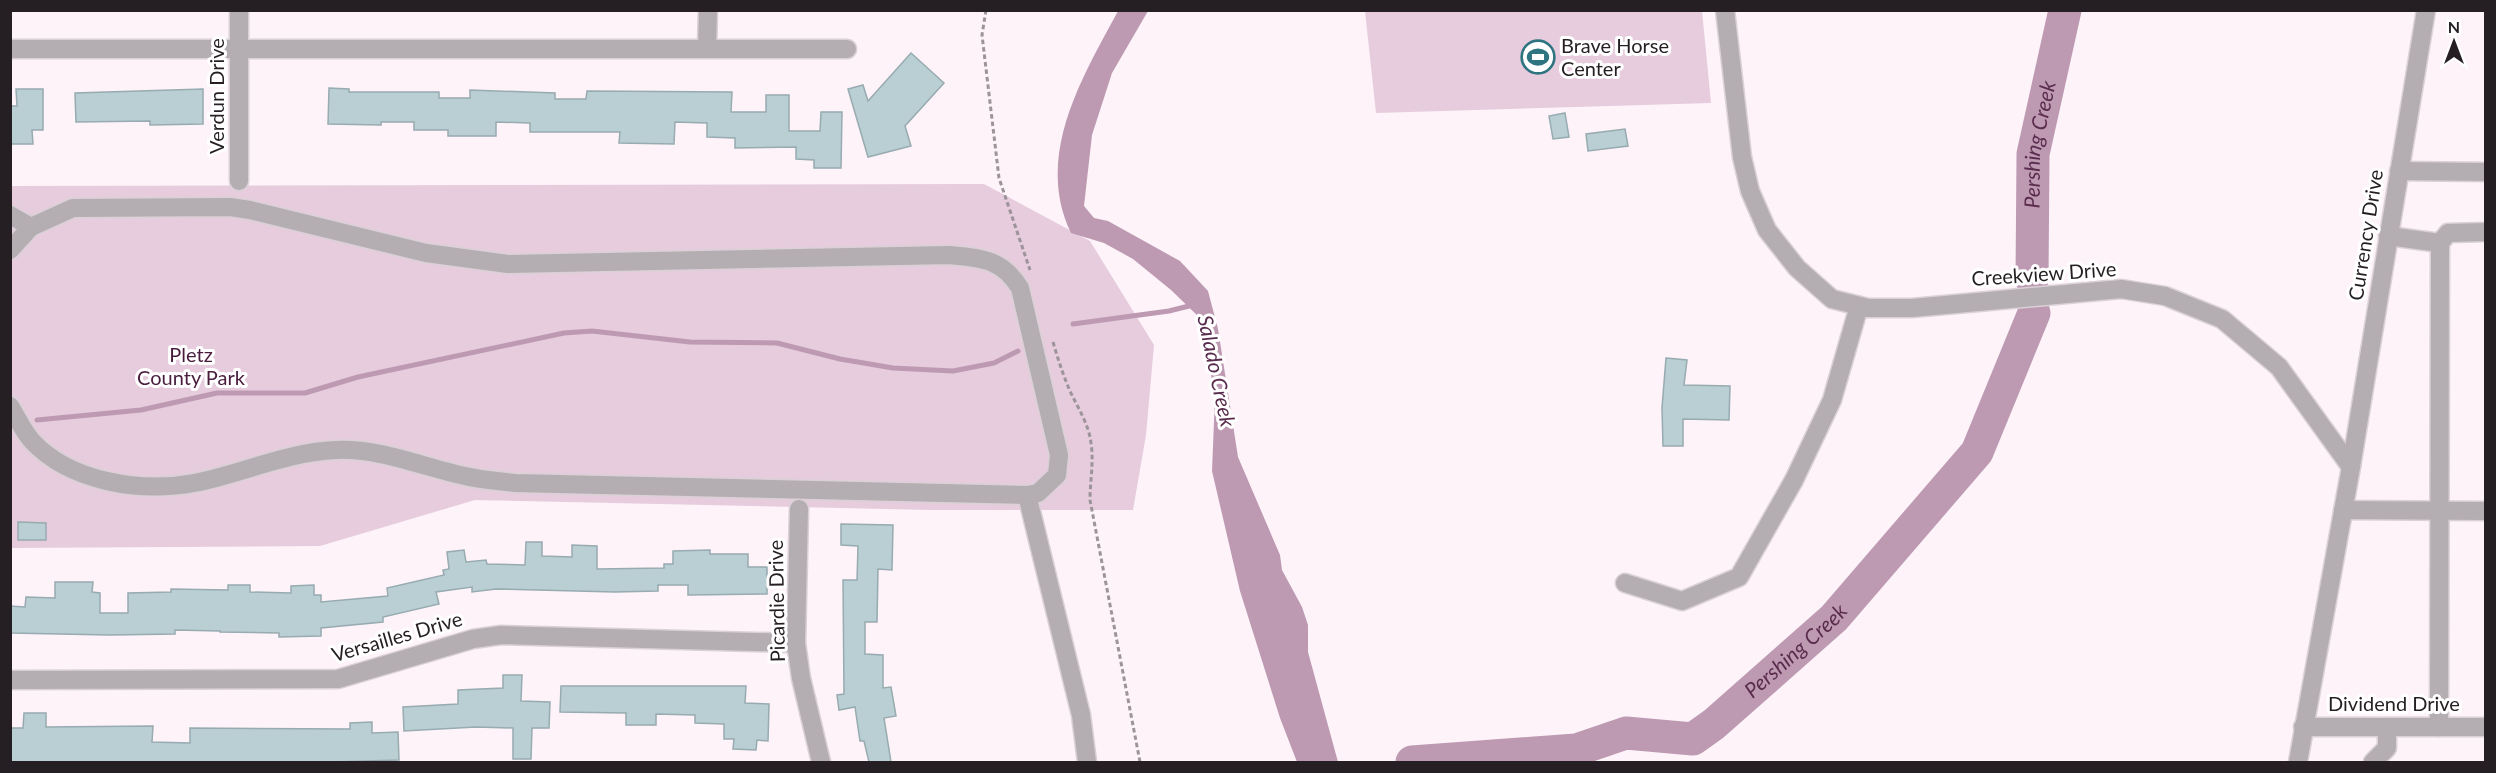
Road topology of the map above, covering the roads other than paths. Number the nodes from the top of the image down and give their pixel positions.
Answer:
1 (239, 10) edge
2 (708, 10) edge
3 (1725, 10) edge
4 (2426, 10) edge
5 (240, 48) junction
6 (707, 48) junction
7 (10, 49) edge
8 (847, 49) dead end
9 (2399, 171) junction
10 (2486, 172) edge
11 (239, 182) dead end
12 (10, 215) edge
13 (32, 227) junction
14 (2486, 232) edge
15 (2388, 236) junction
16 (2440, 243) junction
17 (10, 250) edge
18 (1858, 306) junction
19 (10, 406) edge
20 (2351, 467) junction
21 (1027, 495) junction
22 (799, 509) dead end
23 (2343, 510) junction
24 (2486, 511) edge
25 (2440, 512) junction
26 (1625, 583) dead end
27 (796, 643) junction
28 (10, 680) edge
29 (2303, 727) junction
30 (2387, 727) junction
31 (2439, 727) junction
32 (2486, 727) edge
33 (821, 762) edge
34 (1087, 762) edge
35 (2298, 762) edge
36 (2373, 762) edge

1 - 5 street, Verdun Drive
2 - 6 street
3 - 18 street, Creekview Drive
4 - 9 street, Currency Drive
5 - 6 street
5 - 7 street
5 - 11 street, Verdun Drive
6 - 8 street
9 - 10 street
9 - 15 street, Currency Drive
12 - 13 street
13 - 17 street
13 - 21 street
14 - 16 street
15 - 16 street
15 - 20 street, Currency Drive
16 - 25 street
18 - 20 street, Creekview Drive
18 - 26 street
19 - 21 street
20 - 23 street
21 - 34 street
22 - 27 street, Picardie Drive
23 - 25 street
23 - 29 street
24 - 25 street
25 - 31 street
27 - 28 street, Versailles Drive
27 - 33 street, Picardie Drive
29 - 30 street, Dividend Drive
29 - 35 street
30 - 31 street, Dividend Drive
30 - 36 street
31 - 32 street, Dividend Drive

